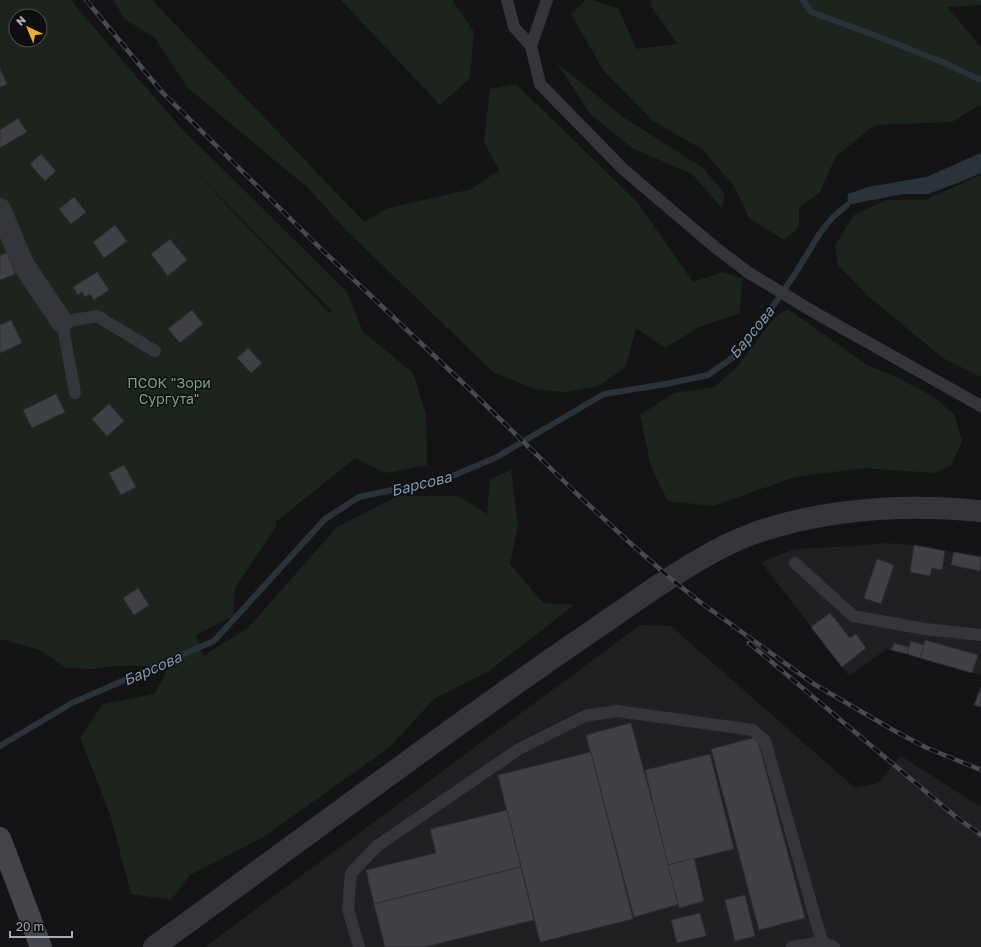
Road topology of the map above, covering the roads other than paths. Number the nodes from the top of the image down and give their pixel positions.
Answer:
1 (507, 0) edge
2 (547, 0) edge
3 (531, 46) junction
4 (0, 209) edge
5 (62, 322) junction
6 (155, 351) dead end
7 (75, 393) dead end
8 (981, 406) edge
9 (981, 511) edge
10 (795, 563) dead end
11 (981, 635) edge
12 (0, 838) edge
13 (822, 942) junction
14 (41, 947) edge
15 (154, 947) edge
16 (359, 947) edge
17 (792, 947) edge
18 (834, 947) edge

1 - 3 lane
2 - 3 lane
3 - 8 lane
4 - 5 street
5 - 6 lane
5 - 7 lane
9 - 15 street
10 - 11 lane
12 - 14 main road
13 - 16 lane
13 - 17 lane
13 - 18 lane

